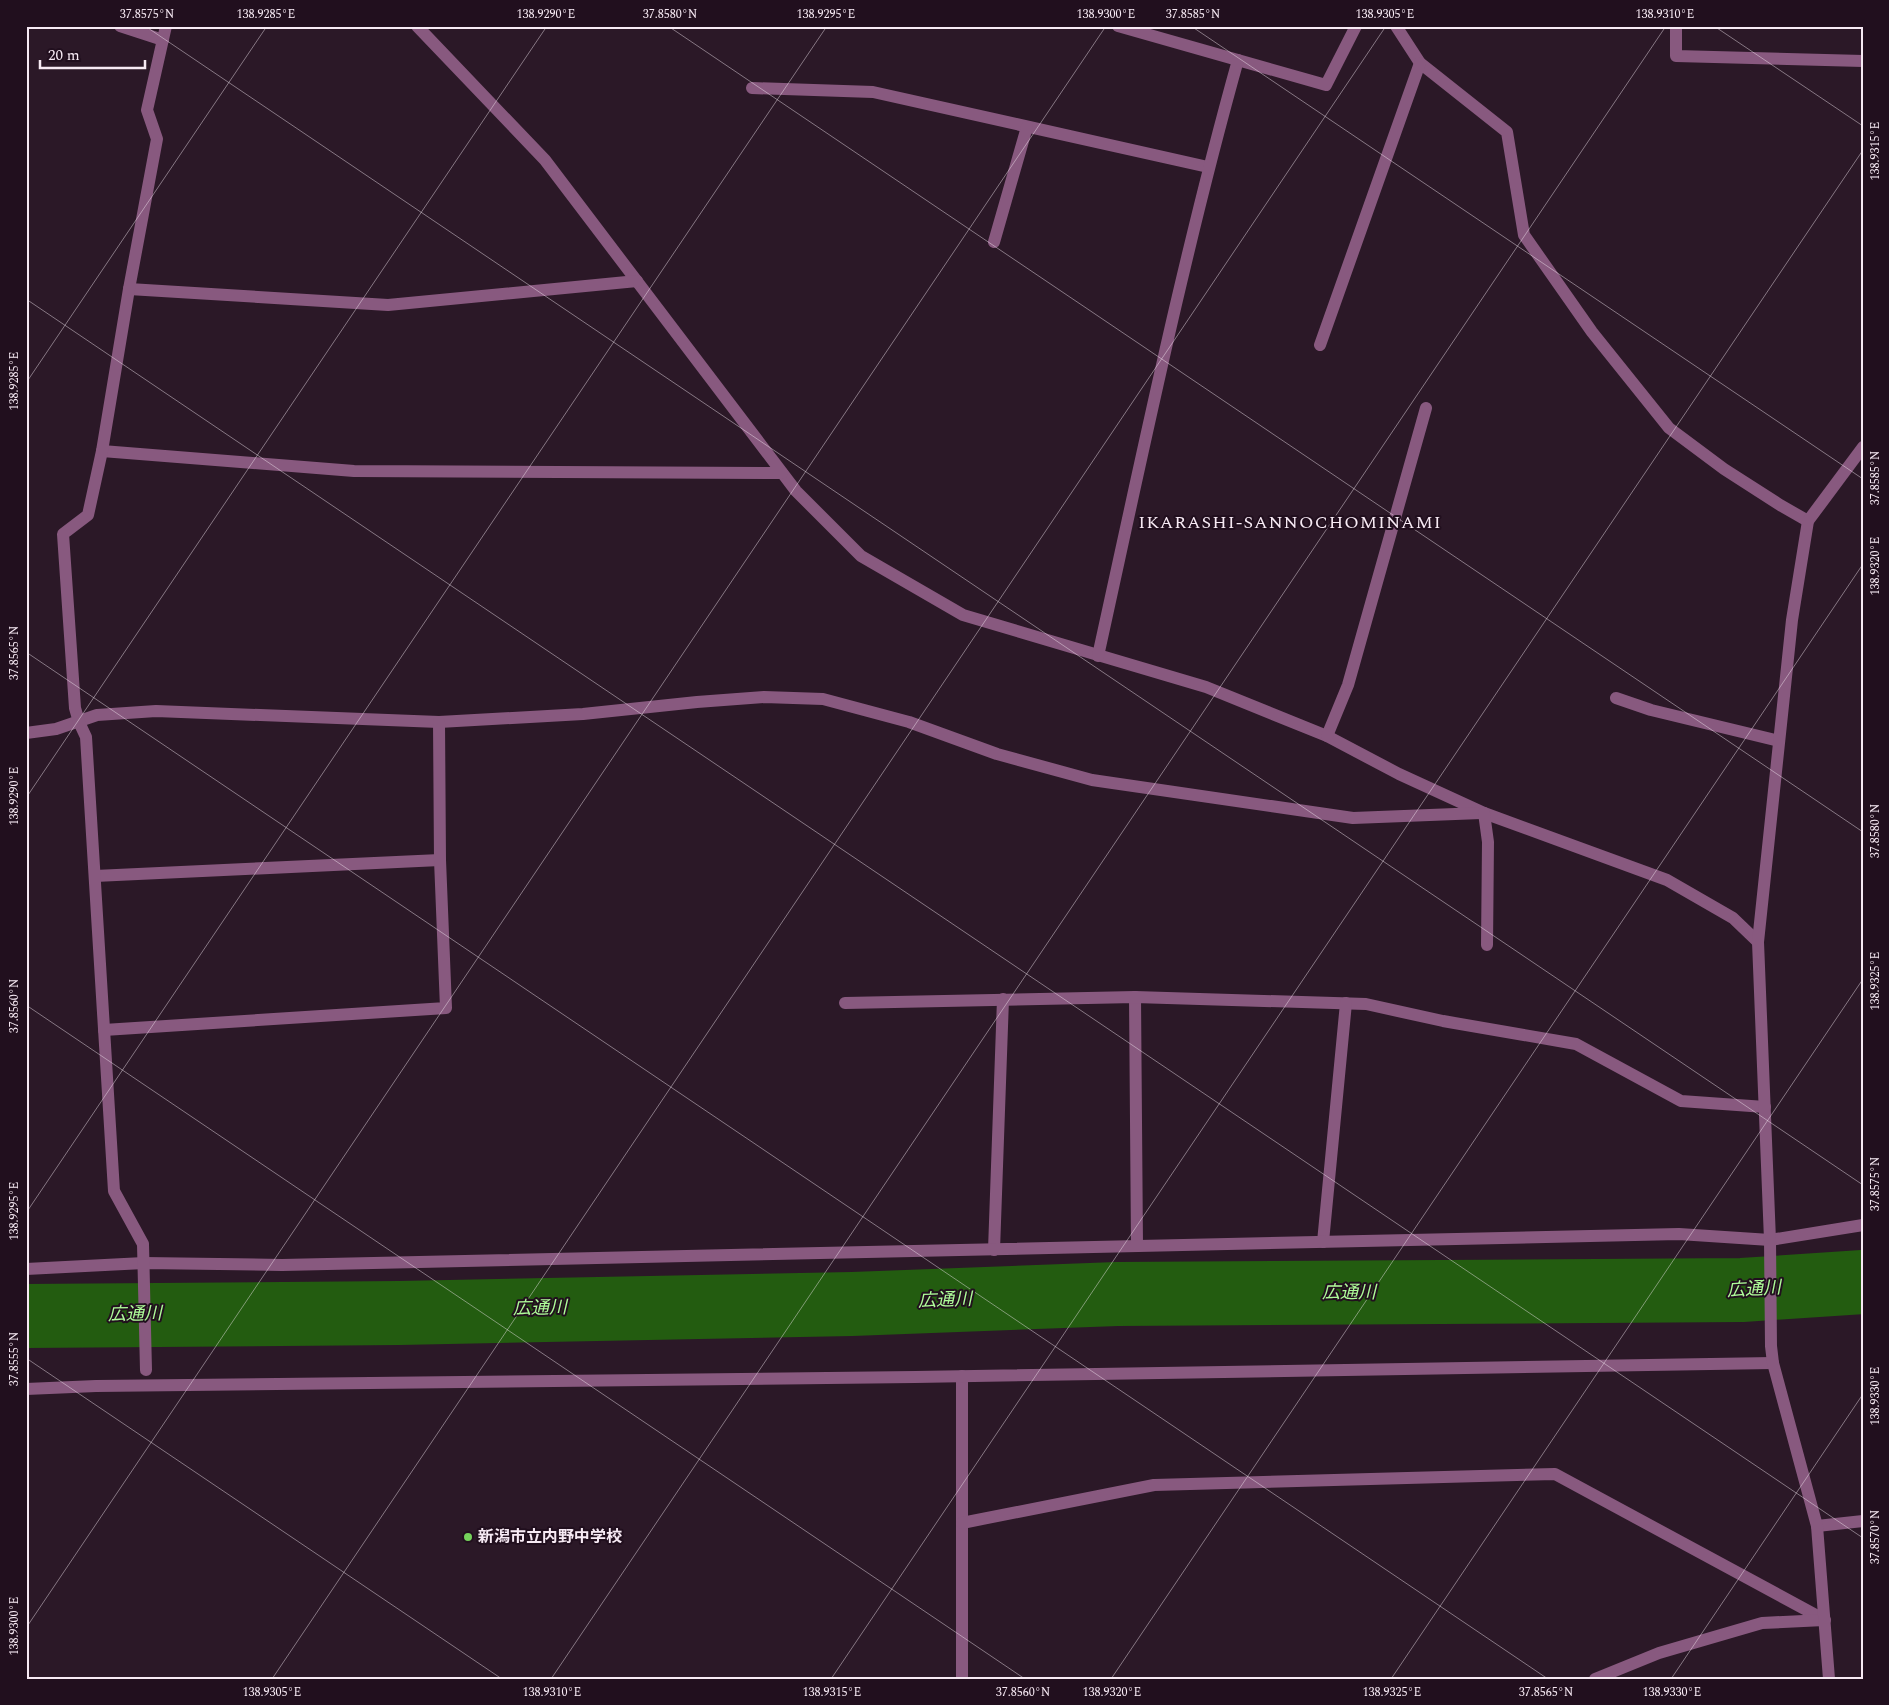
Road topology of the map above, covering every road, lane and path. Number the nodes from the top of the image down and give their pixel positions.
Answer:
1 (120, 26) edge
2 (166, 26) edge
3 (417, 26) edge
4 (1118, 26) edge
5 (1356, 26) edge
6 (1396, 26) edge
7 (1676, 26) edge
8 (164, 40) junction
9 (1238, 60) junction
10 (1863, 61) edge
11 (1420, 63) junction
12 (752, 88) dead end
13 (1027, 127) junction
14 (1208, 167) junction
15 (994, 242) dead end
16 (637, 281) junction
17 (129, 289) junction
18 (1320, 345) dead end
19 (1426, 408) dead end
20 (1863, 447) edge
21 (102, 451) junction
22 (782, 473) junction
23 (1808, 521) junction
24 (1098, 656) junction
25 (1616, 698) dead end
26 (79, 722) junction
27 (439, 722) junction
28 (26, 733) edge
29 (1327, 736) junction
30 (1779, 741) junction
31 (1484, 813) junction
32 (440, 860) junction
33 (95, 876) junction
34 (1758, 942) junction
35 (1486, 946) dead end
36 (1135, 997) junction
37 (1003, 999) junction
38 (845, 1003) dead end
39 (1346, 1003) junction
40 (104, 1030) junction
41 (1765, 1106) junction
42 (1863, 1226) edge
43 (1770, 1240) junction
44 (1323, 1242) junction
45 (1137, 1246) junction
46 (994, 1250) junction
47 (144, 1268) junction
48 (26, 1269) edge
49 (1773, 1363) junction
50 (146, 1370) dead end
51 (962, 1376) junction
52 (26, 1388) edge
53 (1863, 1521) edge
54 (962, 1523) junction
55 (1817, 1526) junction
56 (1825, 1620) junction
57 (962, 1679) edge
58 (1595, 1679) edge
59 (1830, 1679) edge

1 - 8 street
2 - 8 street
3 - 16 street
4 - 9 street
5 - 9 street
6 - 11 street
7 - 10 street
8 - 17 street
9 - 14 street
11 - 18 street
11 - 23 street
12 - 13 street
13 - 14 street
13 - 15 street
14 - 24 street
16 - 17 street
16 - 22 street
17 - 21 street
19 - 29 street
20 - 23 street
21 - 22 street
21 - 26 street
22 - 24 street
23 - 30 street
24 - 29 street
25 - 30 street
26 - 27 street
26 - 28 street
26 - 33 street
27 - 31 street
27 - 32 street
29 - 31 street
30 - 34 street
31 - 34 street
31 - 35 street
32 - 33 street
32 - 40 street
33 - 40 street
34 - 41 street
36 - 37 street
36 - 39 street
36 - 45 street
37 - 38 street
37 - 46 street
39 - 41 street
39 - 44 street
40 - 47 street
41 - 43 street
42 - 43 street
43 - 44 street
43 - 49 street
44 - 45 street
45 - 46 street
46 - 47 street
47 - 48 street
47 - 50 street
49 - 51 street
49 - 55 street
51 - 52 street
51 - 54 street
53 - 55 street
54 - 56 street
54 - 57 street
55 - 56 street
56 - 58 street
56 - 59 street

